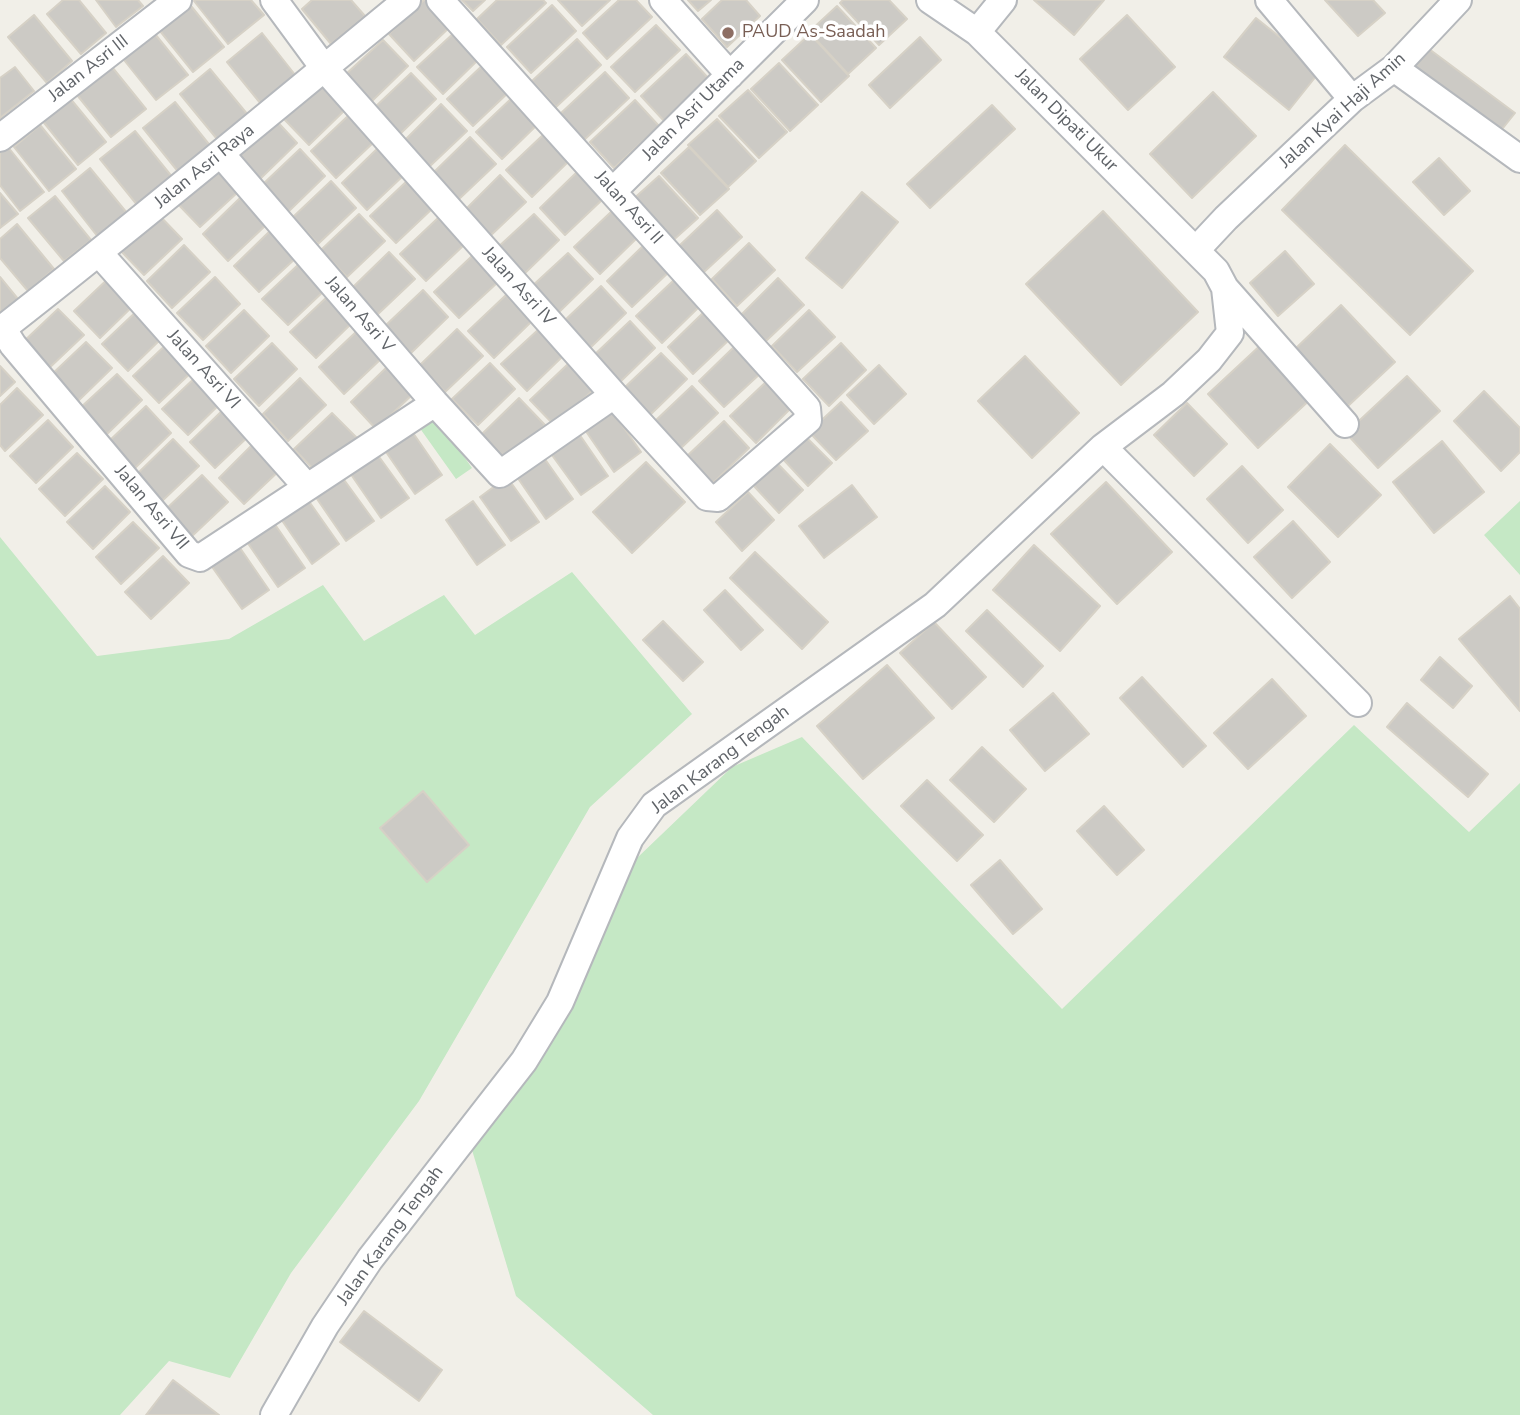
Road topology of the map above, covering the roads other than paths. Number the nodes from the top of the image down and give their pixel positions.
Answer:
1 (178, 0) edge
2 (274, 0) edge
3 (407, 0) edge
4 (440, 0) edge
5 (663, 0) edge
6 (805, 0) edge
7 (930, 0) edge
8 (1003, 0) edge
9 (1269, 0) edge
10 (1458, 0) edge
11 (977, 33) junction
12 (324, 68) junction
13 (1394, 68) junction
14 (730, 75) junction
15 (1352, 99) junction
16 (0, 138) edge
17 (221, 154) junction
18 (1520, 159) edge
19 (613, 191) junction
20 (1196, 250) junction
21 (99, 253) junction
22 (1225, 288) junction
23 (6, 334) joint
24 (614, 395) junction
25 (435, 402) junction
26 (1345, 424) dead end
27 (1103, 447) junction
28 (307, 487) junction
29 (718, 498) joint
30 (1358, 703) dead end
31 (274, 1415) edge

1 - 16 street, Jalan Asri III
2 - 12 street
3 - 12 street, Jalan Asri Raya
4 - 19 street, Jalan Asri II
5 - 14 street
6 - 14 street, Jalan Asri Utama
7 - 11 street, Jalan Dipati Ukur
8 - 11 street
9 - 15 street
10 - 13 street, Jalan Kyai Haji Amin
11 - 20 street, Jalan Dipati Ukur
12 - 17 street, Jalan Asri Raya
12 - 24 street, Jalan Asri IV
13 - 15 street, Jalan Kyai Haji Amin
13 - 18 street
14 - 19 street, Jalan Asri Utama
15 - 20 street, Jalan Kyai Haji Amin
17 - 21 street, Jalan Asri Raya
17 - 25 street, Jalan Asri V
19 - 29 street, Jalan Asri II
20 - 22 street, Jalan Karang Tengah
21 - 23 street, Jalan Asri Raya
21 - 28 street, Jalan Asri VI
22 - 26 street
22 - 27 street, Jalan Karang Tengah
23 - 28 street, Jalan Asri VII
24 - 25 street, Jalan Asri V
24 - 29 street, Jalan Asri IV
25 - 28 street, Jalan Asri VII
27 - 30 street
27 - 31 street, Jalan Karang Tengah

